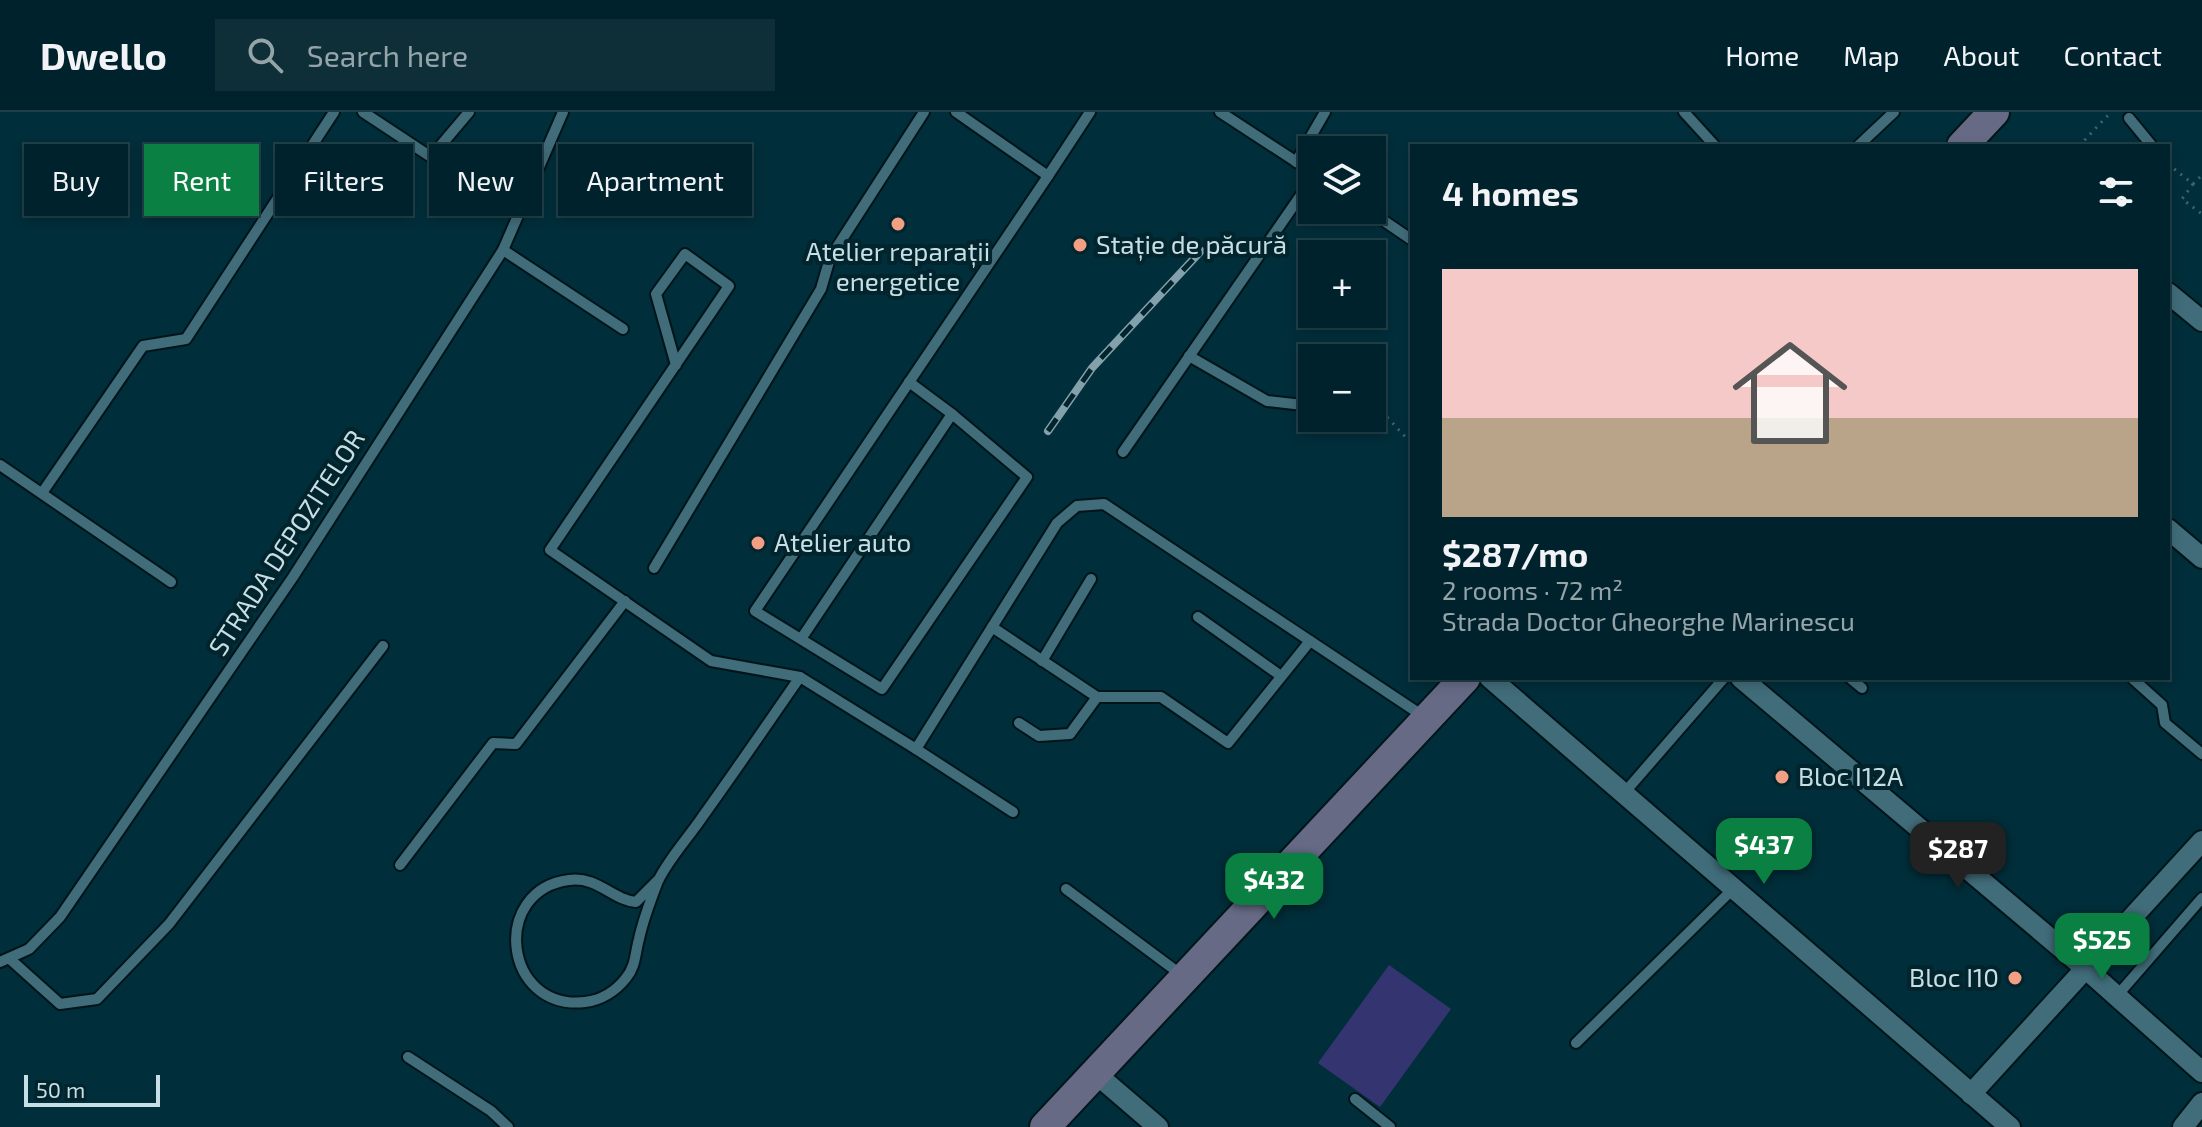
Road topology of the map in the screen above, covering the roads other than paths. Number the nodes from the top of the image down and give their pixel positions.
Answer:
1 (334, 112) edge
2 (363, 112) edge
3 (469, 112) edge
4 (563, 112) edge
5 (924, 112) edge
6 (956, 112) edge
7 (1090, 112) edge
8 (1220, 112) edge
9 (1325, 112) edge
10 (1684, 112) edge
11 (1894, 112) edge
12 (1994, 112) edge
13 (2129, 118) dead end
14 (1713, 144) edge
15 (1860, 144) edge
16 (1964, 144) edge
17 (2150, 144) edge
18 (1296, 162) joint
19 (1048, 176) junction
20 (1298, 199) edge
21 (1386, 222) edge
22 (1410, 239) edge
23 (503, 250) junction
24 (2170, 295) edge
25 (2202, 321) edge
26 (623, 329) dead end
27 (1189, 356) junction
28 (676, 365) junction
29 (909, 382) junction
30 (1298, 404) edge
31 (952, 414) junction
32 (1123, 452) dead end
33 (0, 465) edge
34 (42, 493) junction
35 (2170, 531) edge
36 (2202, 558) edge
37 (654, 568) dead end
38 (1091, 579) dead end
39 (171, 582) dead end
40 (625, 601) junction
41 (1198, 617) dead end
42 (992, 627) junction
43 (801, 639) junction
44 (1310, 641) junction
45 (383, 646) dead end
46 (1042, 661) junction
47 (1281, 676) junction
48 (800, 677) junction
49 (1463, 680) edge
50 (1492, 680) edge
51 (1722, 680) edge
52 (1743, 680) edge
53 (1852, 680) edge
54 (2134, 680) edge
55 (1862, 688) dead end
56 (1097, 697) junction
57 (1426, 719) junction
58 (1019, 723) dead end
59 (916, 749) junction
60 (2202, 754) edge
61 (1625, 792) junction
62 (1013, 812) dead end
63 (2202, 841) edge
64 (400, 865) dead end
65 (659, 879) junction
66 (1066, 889) dead end
67 (1733, 889) junction
68 (2202, 898) edge
69 (6, 961) edge
70 (2085, 968) junction
71 (1184, 978) junction
72 (2116, 997) junction
73 (1576, 1043) dead end
74 (408, 1057) dead end
75 (2202, 1072) edge
76 (1095, 1073) junction
77 (1971, 1094) junction
78 (1355, 1099) dead end
79 (2202, 1103) edge
80 (508, 1127) edge
81 (1045, 1127) edge
82 (1158, 1127) edge
83 (1390, 1127) edge
84 (2010, 1127) edge
85 (2183, 1127) edge

1 - 34 lane
2 - 3 lane
4 - 23 lane, STRADA DEPOZITELOR
5 - 37 lane
6 - 19 lane
7 - 19 lane
8 - 18 lane
9 - 18 lane
10 - 14 lane
11 - 15 lane
12 - 16 street
13 - 17 lane
19 - 29 lane
20 - 27 lane
21 - 22 lane
23 - 26 lane
23 - 69 lane, STRADA DEPOZITELOR
24 - 25 street
27 - 30 lane
27 - 32 lane
28 - 28 lane
28 - 40 lane
29 - 31 lane
29 - 43 lane
31 - 43 lane
31 - 43 lane
33 - 34 lane
34 - 39 lane
35 - 36 street
38 - 46 lane
40 - 48 lane
40 - 64 lane
41 - 47 lane
42 - 44 lane
42 - 46 lane
42 - 59 lane
44 - 47 lane
44 - 57 lane
45 - 69 lane
46 - 56 lane
47 - 56 lane
48 - 59 lane
48 - 65 lane
49 - 57 street
50 - 61 street
51 - 61 lane
52 - 70 street
53 - 55 lane
54 - 60 lane
56 - 58 lane
57 - 71 street
59 - 62 lane
61 - 67 street
63 - 70 street
65 - 65 lane
66 - 71 lane
67 - 73 lane
67 - 77 street
68 - 72 lane
70 - 72 street
70 - 77 street
71 - 76 street
72 - 75 street
74 - 80 lane
76 - 81 street
76 - 82 street
77 - 84 street
78 - 83 lane
79 - 85 street

